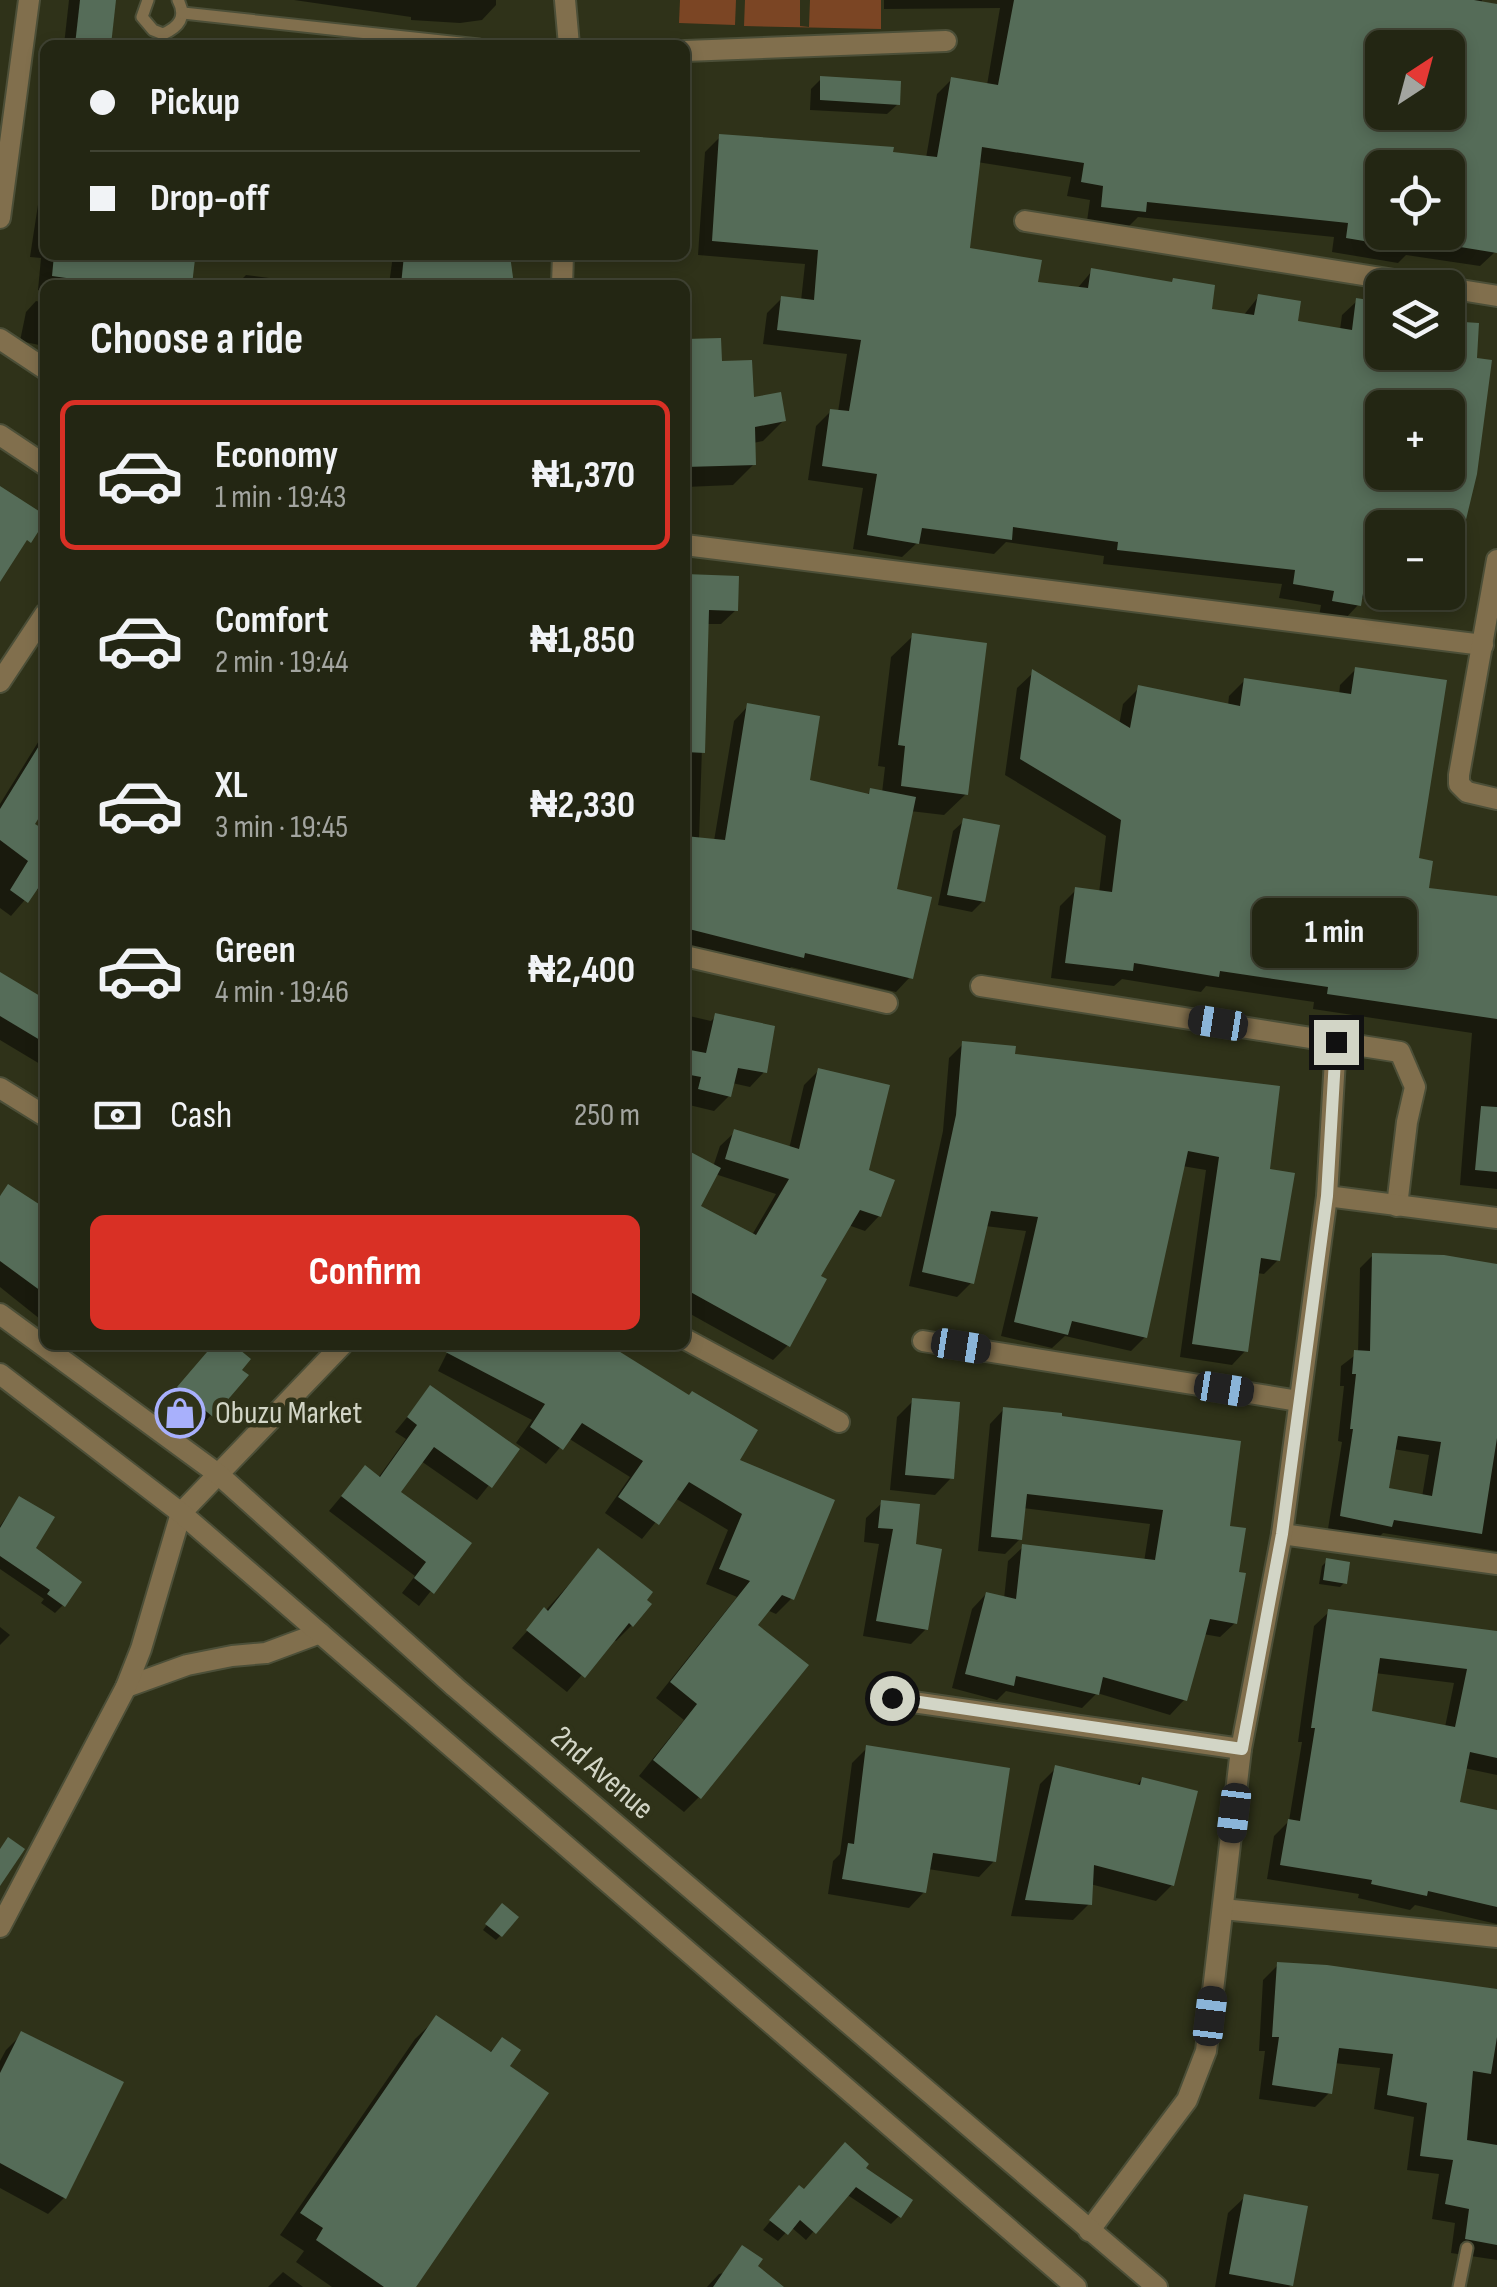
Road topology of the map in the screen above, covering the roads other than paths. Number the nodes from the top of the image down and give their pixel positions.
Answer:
1 (30, 0) edge
2 (148, 0) edge
3 (178, 0) edge
4 (565, 0) edge
5 (183, 13) junction
6 (434, 40) edge
7 (569, 40) edge
8 (946, 42) dead end
9 (690, 51) edge
10 (0, 218) edge
11 (1025, 221) dead end
12 (1365, 275) edge
13 (1465, 291) edge
14 (1497, 296) edge
15 (0, 340) edge
16 (40, 365) edge
17 (0, 435) edge
18 (40, 461) edge
19 (690, 546) edge
20 (1497, 560) edge
21 (40, 622) edge
22 (1483, 646) junction
23 (0, 682) edge
24 (1497, 799) edge
25 (690, 957) edge
26 (981, 986) dead end
27 (887, 1003) dead end
28 (1336, 1042) junction
29 (0, 1088) edge
30 (40, 1113) edge
31 (1327, 1196) junction
32 (1398, 1206) junction
33 (1497, 1218) edge
34 (0, 1314) edge
35 (923, 1340) dead end
36 (690, 1342) edge
37 (40, 1343) edge
38 (49, 1350) edge
39 (337, 1350) edge
40 (0, 1374) edge
41 (1299, 1401) junction
42 (839, 1422) dead end
43 (218, 1474) junction
44 (181, 1514) junction
45 (1282, 1534) junction
46 (1497, 1564) edge
47 (320, 1634) junction
48 (126, 1687) junction
49 (892, 1698) dead end
50 (1242, 1749) junction
51 (1223, 1909) junction
52 (0, 1927) edge
53 (1497, 1936) edge
54 (1089, 2231) junction
55 (1468, 2248) dead end
56 (1076, 2287) edge
57 (1157, 2287) edge
58 (1459, 2287) edge

1 - 10 street
2 - 5 lane
3 - 5 lane
4 - 7 street
5 - 6 lane
8 - 9 street
11 - 12 street
13 - 14 street
15 - 16 street
17 - 18 street
19 - 22 street
20 - 22 street
21 - 23 street
22 - 24 street
25 - 27 street
26 - 28 street
28 - 31 street
28 - 32 street
29 - 30 street
31 - 32 street
31 - 41 street
32 - 33 street
34 - 37 street, 2nd Avenue
35 - 41 street
36 - 42 street
38 - 43 street, 2nd Avenue
39 - 43 street
40 - 44 street
41 - 45 street
43 - 44 street
43 - 54 street, 2nd Avenue
44 - 47 street
44 - 48 street
45 - 46 street
45 - 50 street
47 - 48 street
47 - 56 street
48 - 52 street
49 - 50 street
50 - 51 street
51 - 53 street
51 - 54 street
54 - 57 street, 2nd Avenue
55 - 58 lane

